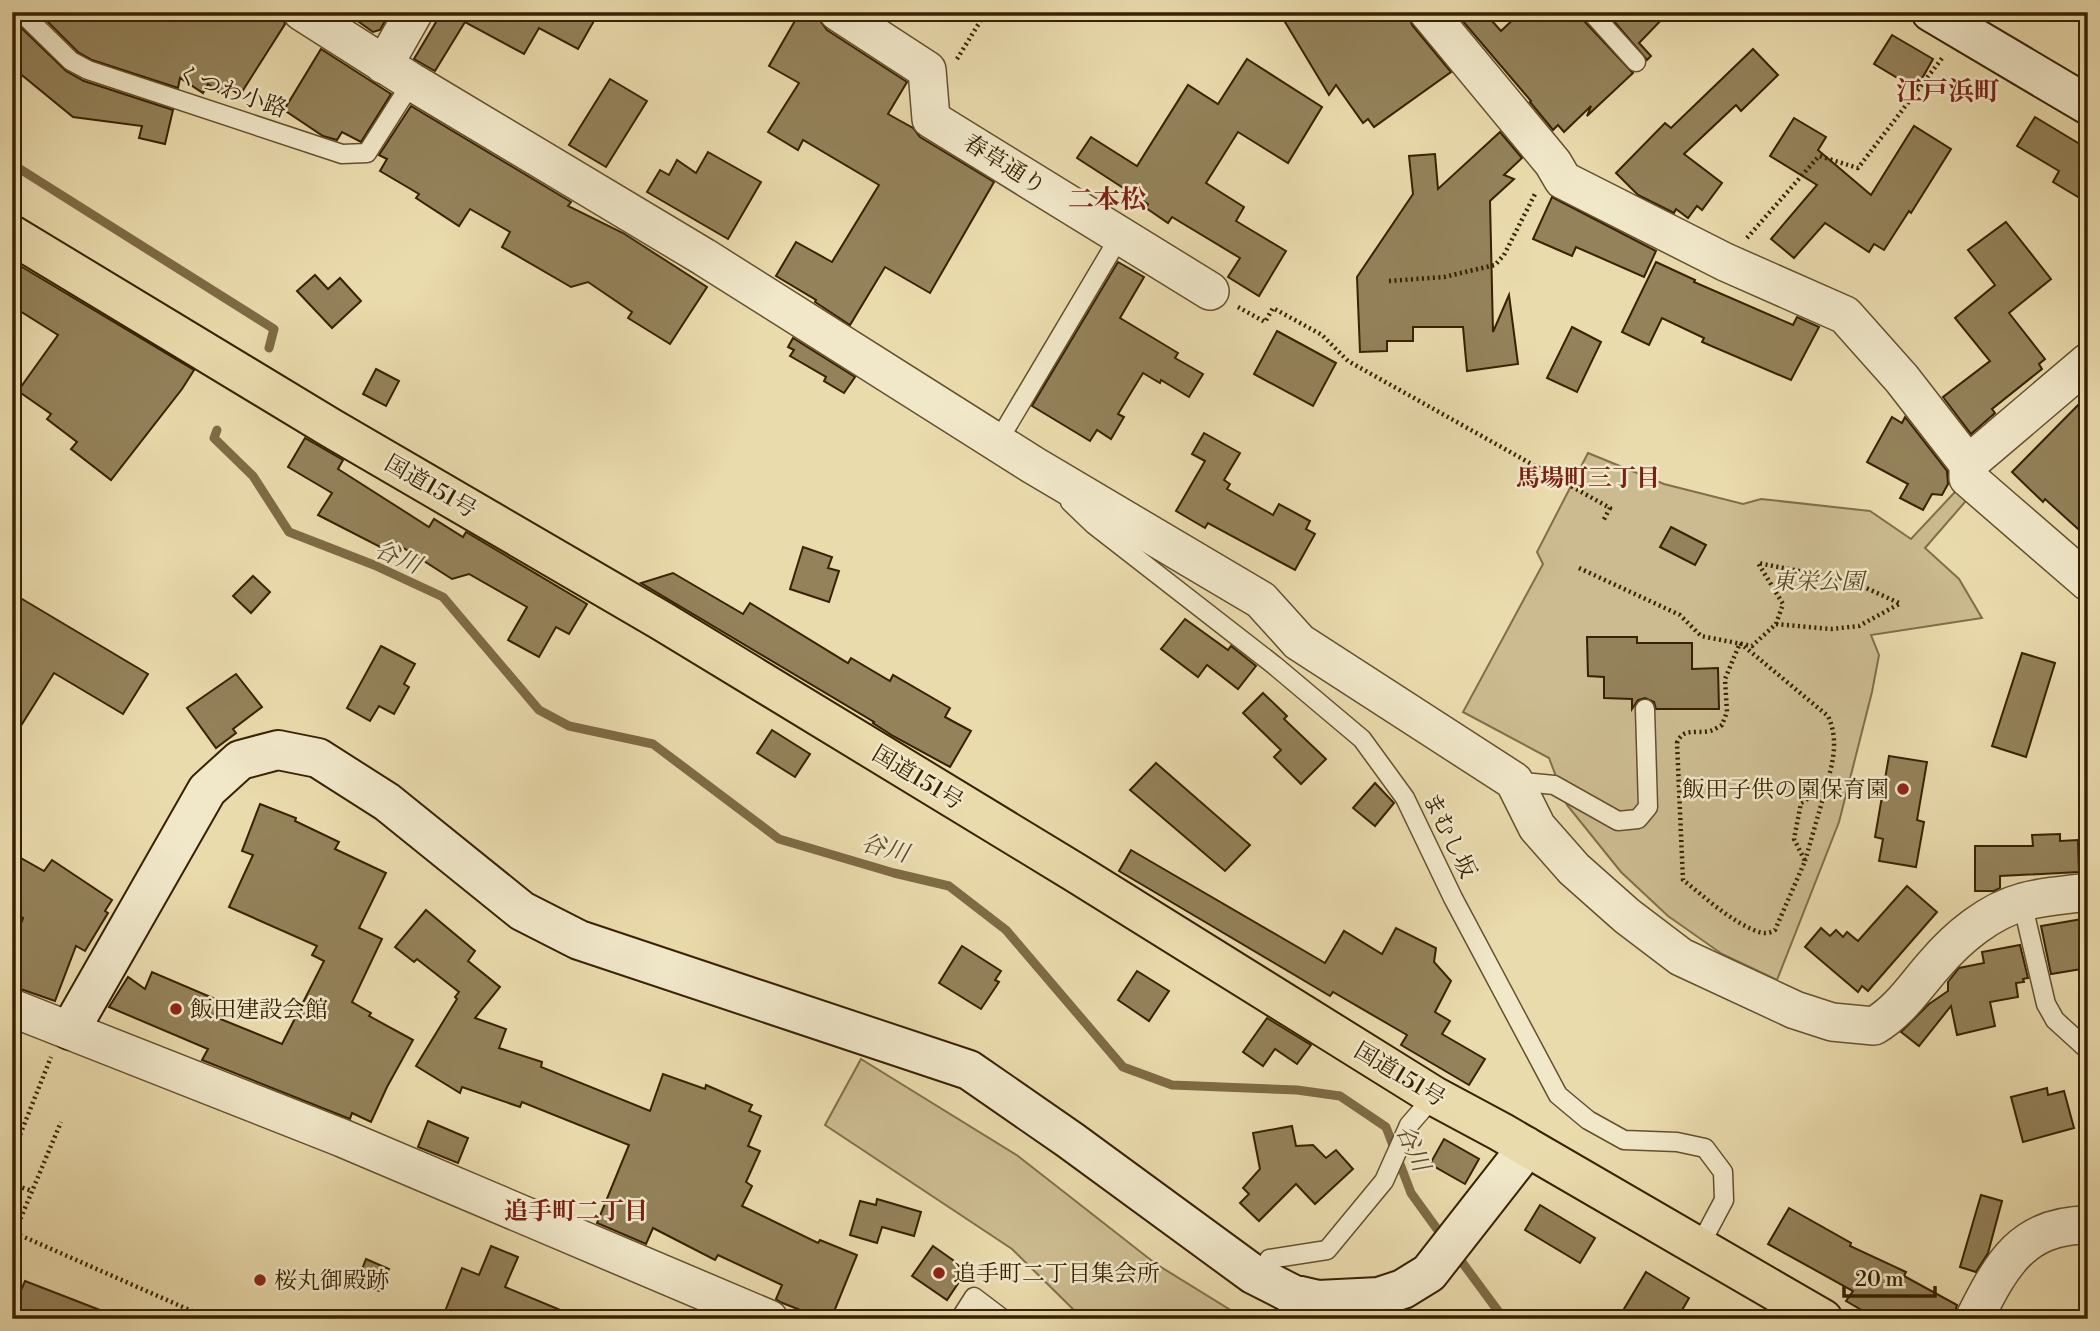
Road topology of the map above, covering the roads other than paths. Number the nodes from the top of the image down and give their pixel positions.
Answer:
1 (21, 12) edge
2 (302, 12) edge
3 (414, 12) edge
4 (838, 12) edge
5 (1428, 12) edge
6 (1591, 12) edge
7 (1931, 12) edge
8 (1636, 62) dead end
9 (398, 74) junction
10 (2088, 105) edge
11 (12, 235) edge
12 (1120, 236) junction
13 (1210, 291) road end
14 (2088, 362) edge
15 (997, 443) junction
16 (1968, 464) junction
17 (1033, 466) junction
18 (2088, 582) edge
19 (1645, 709) dead end
20 (1514, 781) junction
21 (2088, 892) edge
22 (2022, 902) junction
23 (12, 1008) edge
24 (61, 1043) junction
25 (2088, 1051) edge
26 (1434, 1096) junction
27 (1525, 1146) junction
28 (2088, 1225) edge
29 (1699, 1247) junction
30 (1269, 1259) dead end
31 (769, 1319) edge
32 (960, 1319) edge
33 (1003, 1319) edge
34 (1823, 1319) edge
35 (1973, 1319) edge

1 - 9 lane, くつわ小路
2 - 9 street
3 - 9 street
4 - 12 street, 春草通り
5 - 16 street
6 - 8 lane
7 - 10 street
9 - 15 street
11 - 26 highway, 国道151号
12 - 13 street, 春草通り
12 - 15 lane
14 - 16 street
15 - 17 street
16 - 18 street
17 - 20 street
17 - 29 lane, まむし坂
19 - 20 lane
20 - 22 street
21 - 22 street
22 - 25 lane
23 - 24 street
24 - 27 street
24 - 31 street
26 - 27 highway, 国道151号
26 - 30 lane
27 - 29 highway, 国道151号
28 - 35 street
29 - 34 highway, 国道151号
32 - 33 lane

